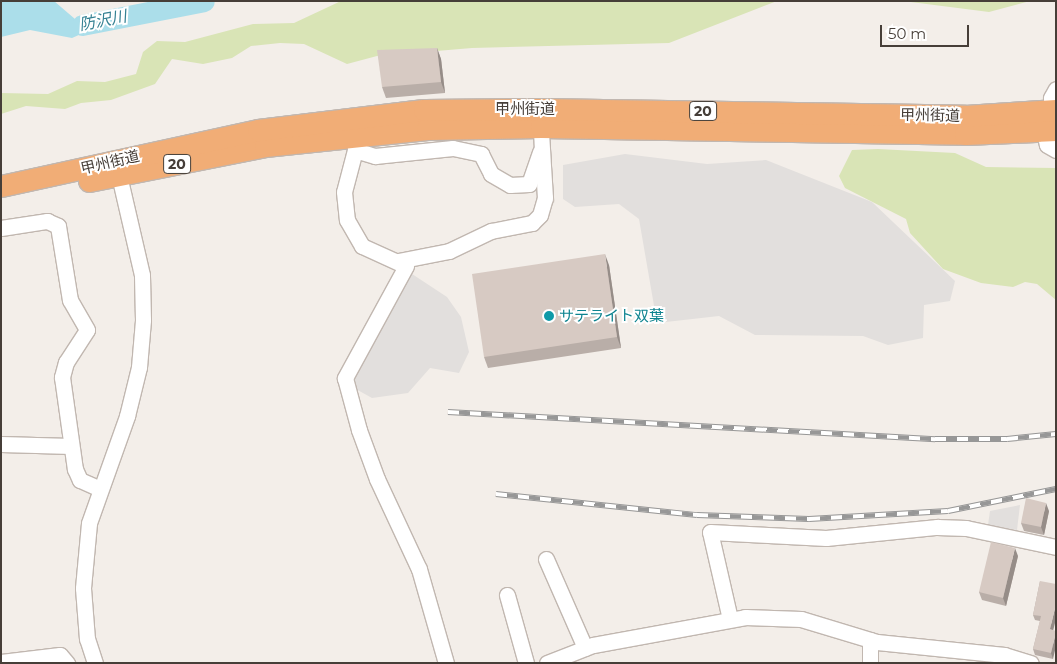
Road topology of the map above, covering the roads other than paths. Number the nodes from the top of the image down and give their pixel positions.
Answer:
1 (1056, 89) edge
2 (1052, 121) edge
3 (541, 127) junction
4 (355, 143) junction
5 (1056, 150) edge
6 (117, 167) junction
7 (1, 186) edge
8 (1, 200) edge
9 (1, 228) edge
10 (398, 261) junction
11 (1, 444) edge
12 (71, 446) junction
13 (100, 489) junction
14 (1056, 547) edge
15 (546, 559) dead end
16 (507, 595) dead end
17 (730, 619) junction
18 (870, 640) junction
19 (585, 648) junction
20 (1, 662) edge
21 (67, 663) edge
22 (95, 663) edge
23 (446, 663) edge
24 (526, 663) edge
25 (546, 663) edge
26 (870, 663) edge
27 (1031, 663) edge

1 - 2 street
2 - 3 highway, 甲州街道 / 20
2 - 5 street
3 - 4 highway, 甲州街道 / 20
3 - 4 street
3 - 6 highway, 甲州街道 / 20
3 - 10 street
4 - 6 highway, 甲州街道 / 20
4 - 10 street
6 - 7 highway, 甲州街道 / 20
6 - 8 highway, 甲州街道 / 20
6 - 13 street
9 - 12 street
10 - 23 street
11 - 12 street
12 - 13 street
13 - 22 street
14 - 17 street
15 - 19 street
16 - 24 street
17 - 18 street
17 - 19 street
18 - 26 street
18 - 27 street
19 - 25 street
20 - 21 street

